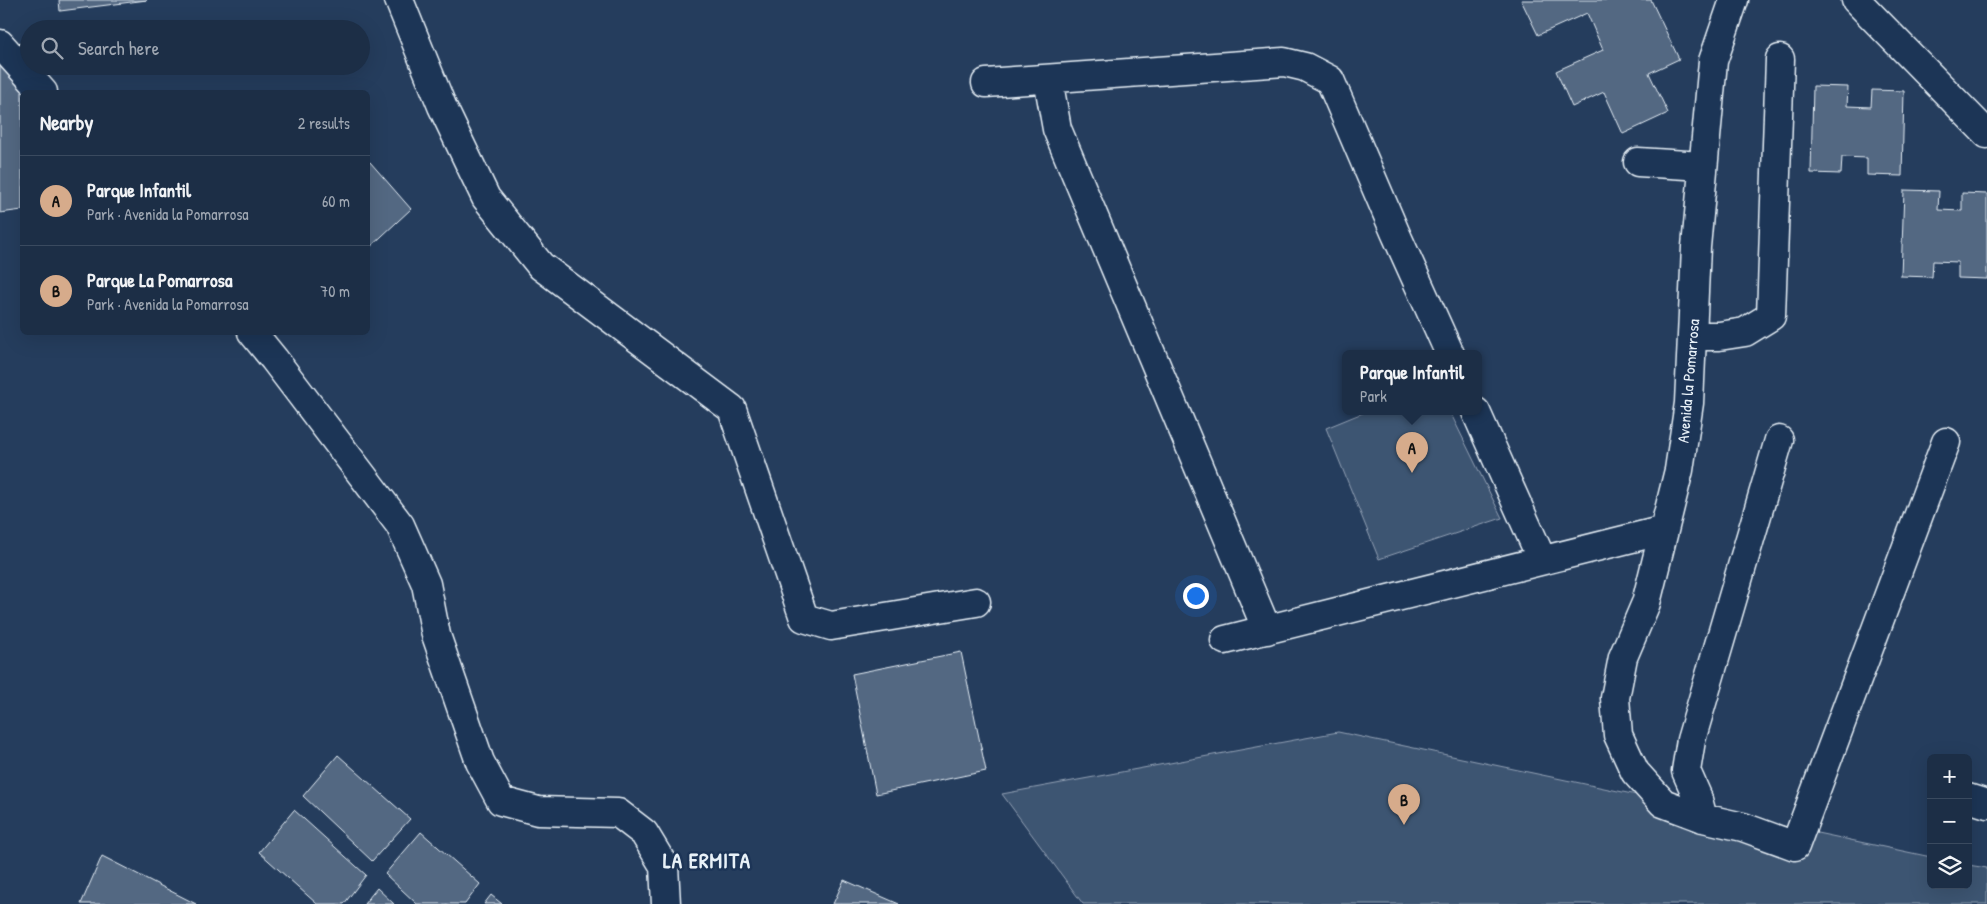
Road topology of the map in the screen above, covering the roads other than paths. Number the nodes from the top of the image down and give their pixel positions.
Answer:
1 (399, 0) edge
2 (1734, 0) edge
3 (1856, 0) edge
4 (0, 44) edge
5 (1780, 59) dead end
6 (20, 66) edge
7 (28, 75) edge
8 (1048, 79) junction
9 (986, 83) dead end
10 (41, 90) edge
11 (1987, 134) edge
12 (1638, 162) dead end
13 (1703, 166) junction
14 (255, 335) edge
15 (1692, 336) junction
16 (1448, 350) edge
17 (1477, 415) edge
18 (1779, 440) dead end
19 (1946, 442) dead end
20 (1664, 530) junction
21 (1542, 560) junction
22 (976, 602) dead end
23 (1267, 630) junction
24 (1225, 640) dead end
25 (1971, 799) edge
26 (1987, 804) edge
27 (1703, 818) junction
28 (666, 904) edge

1 - 22 street
2 - 13 street, Avenida la Pomarrosa
3 - 11 street
4 - 6 street
5 - 15 street
7 - 10 street
8 - 9 street
8 - 16 street
8 - 23 street
12 - 13 street
13 - 15 street, Avenida la Pomarrosa
14 - 28 street
15 - 20 street, Avenida la Pomarrosa
17 - 21 street
18 - 27 street
19 - 27 street
20 - 21 street
20 - 27 street, Avenida la Pomarrosa
21 - 23 street
23 - 24 street
25 - 26 street

